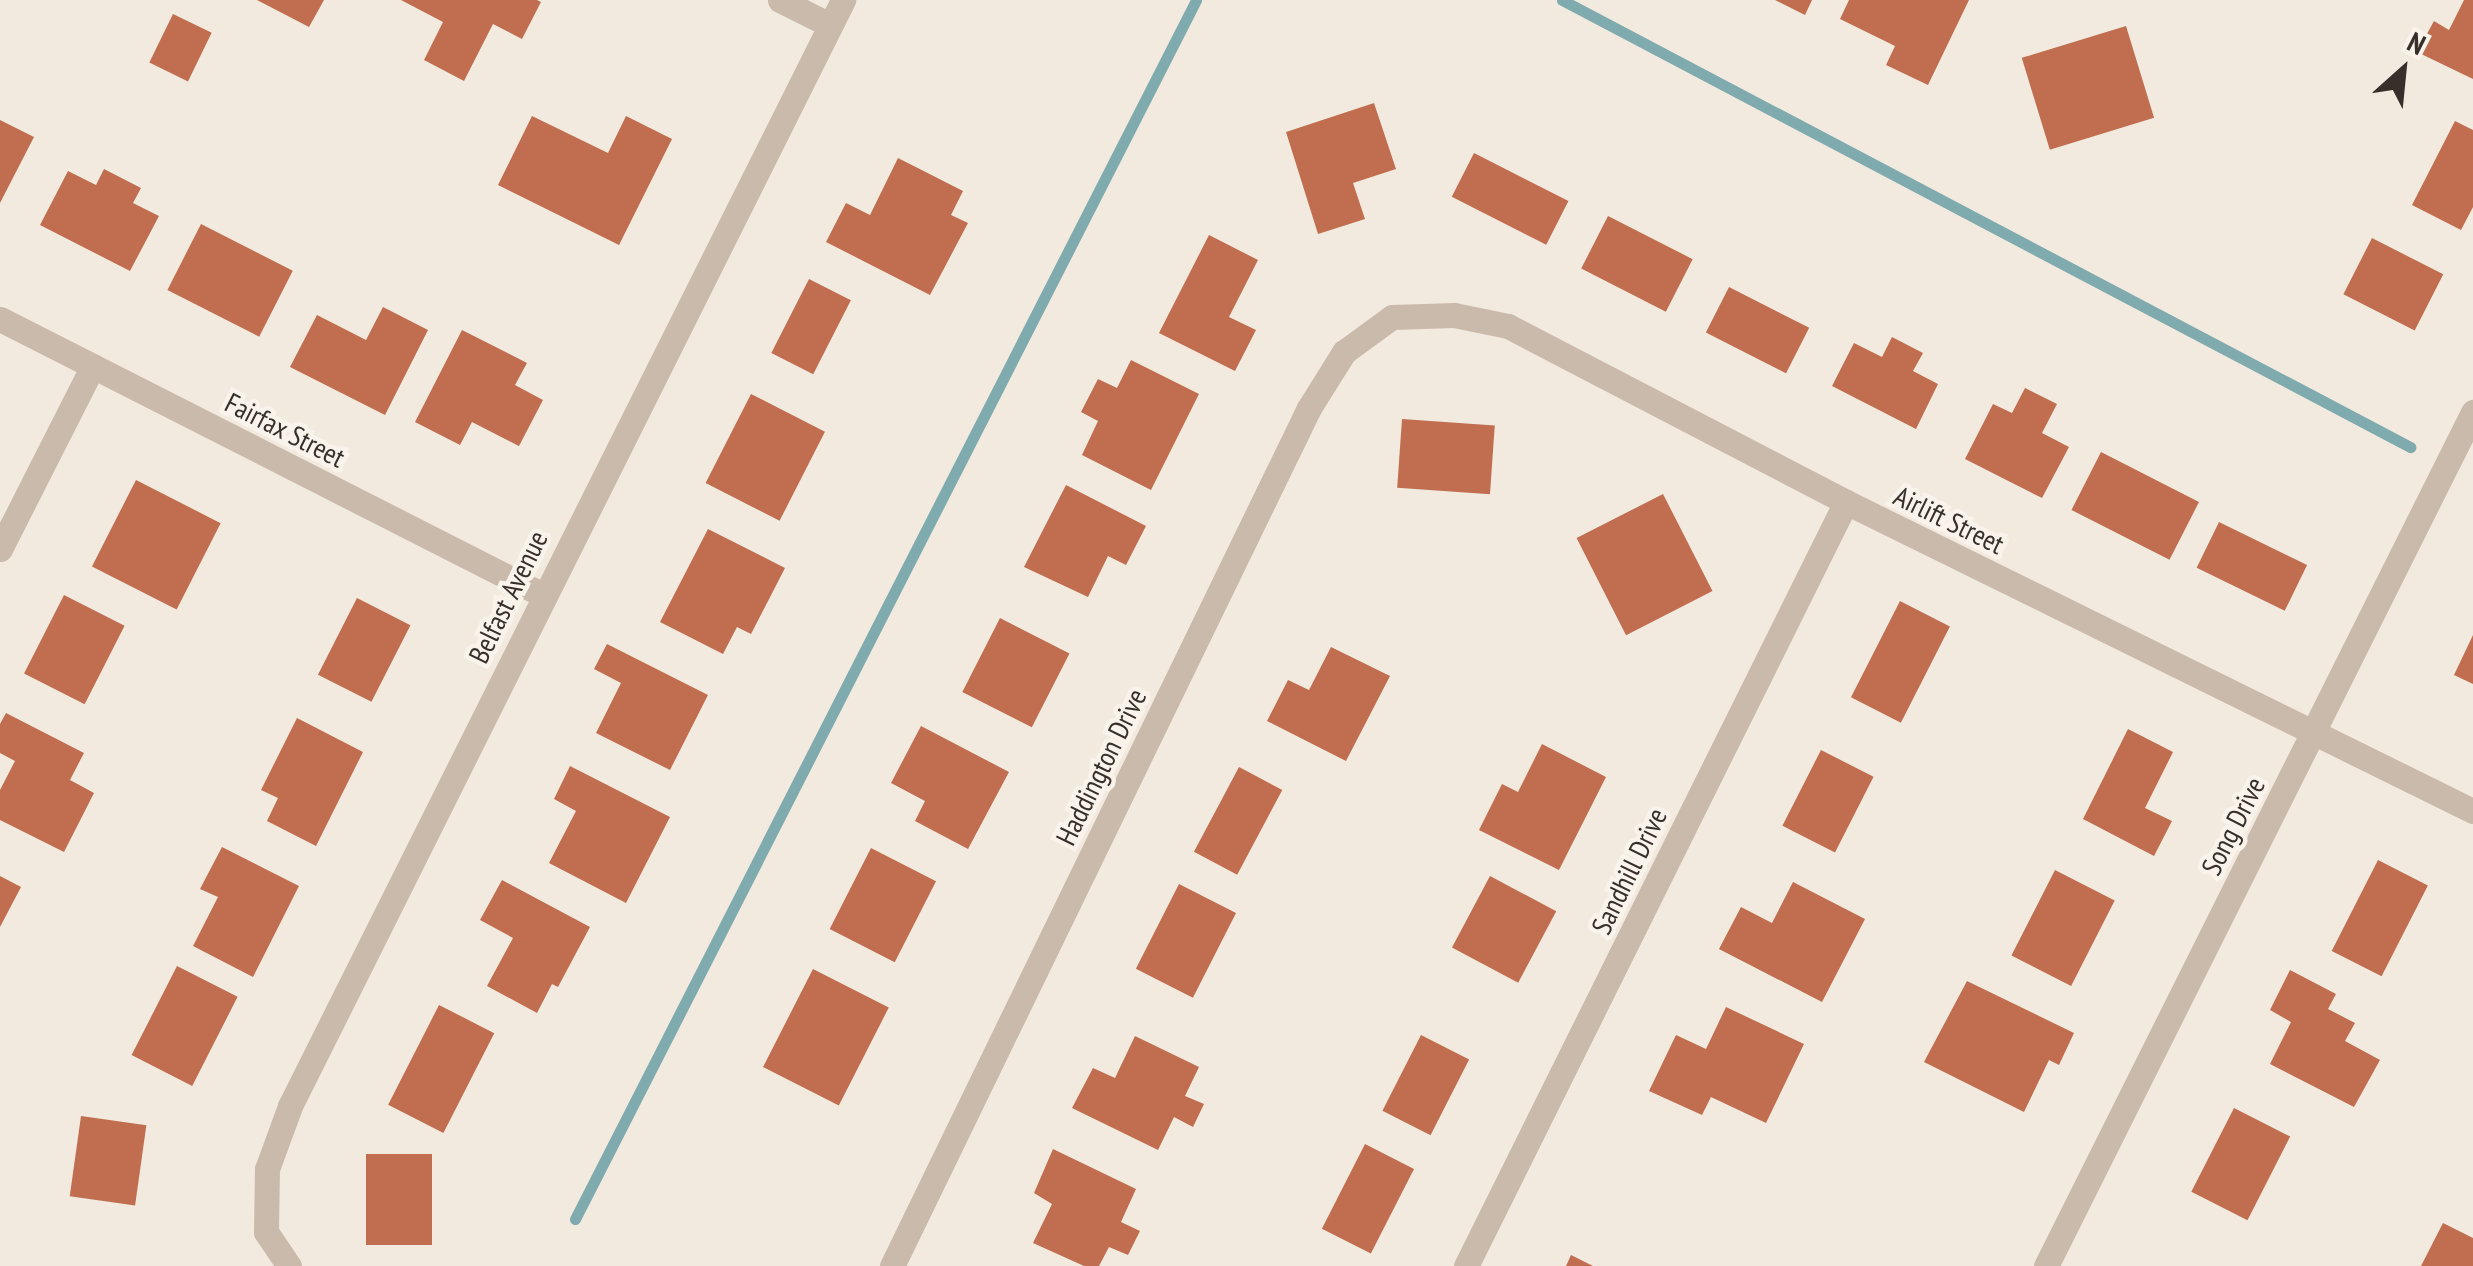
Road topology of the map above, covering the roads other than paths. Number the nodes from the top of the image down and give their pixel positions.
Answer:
1 (780, 0) edge
2 (843, 0) edge
3 (830, 26) junction
4 (1392, 318) joint
5 (0, 319) edge
6 (94, 366) junction
7 (2473, 412) edge
8 (1846, 502) junction
9 (0, 549) edge
10 (542, 595) junction
11 (2313, 733) junction
12 (2473, 811) edge
13 (289, 1266) edge
14 (892, 1266) edge
15 (1466, 1266) edge
16 (2046, 1266) edge

1 - 3 street
2 - 3 street, Belfast Avenue
3 - 10 street, Belfast Avenue
4 - 8 street, Airlift Street
4 - 14 street, Haddington Drive
5 - 6 street, Fairfax Street
6 - 9 street
6 - 10 street, Fairfax Street
7 - 11 street, Song Drive
8 - 11 street, Airlift Street
8 - 15 street, Sandhill Drive
10 - 13 street, Belfast Avenue
11 - 12 street, Airlift Street
11 - 16 street, Song Drive

